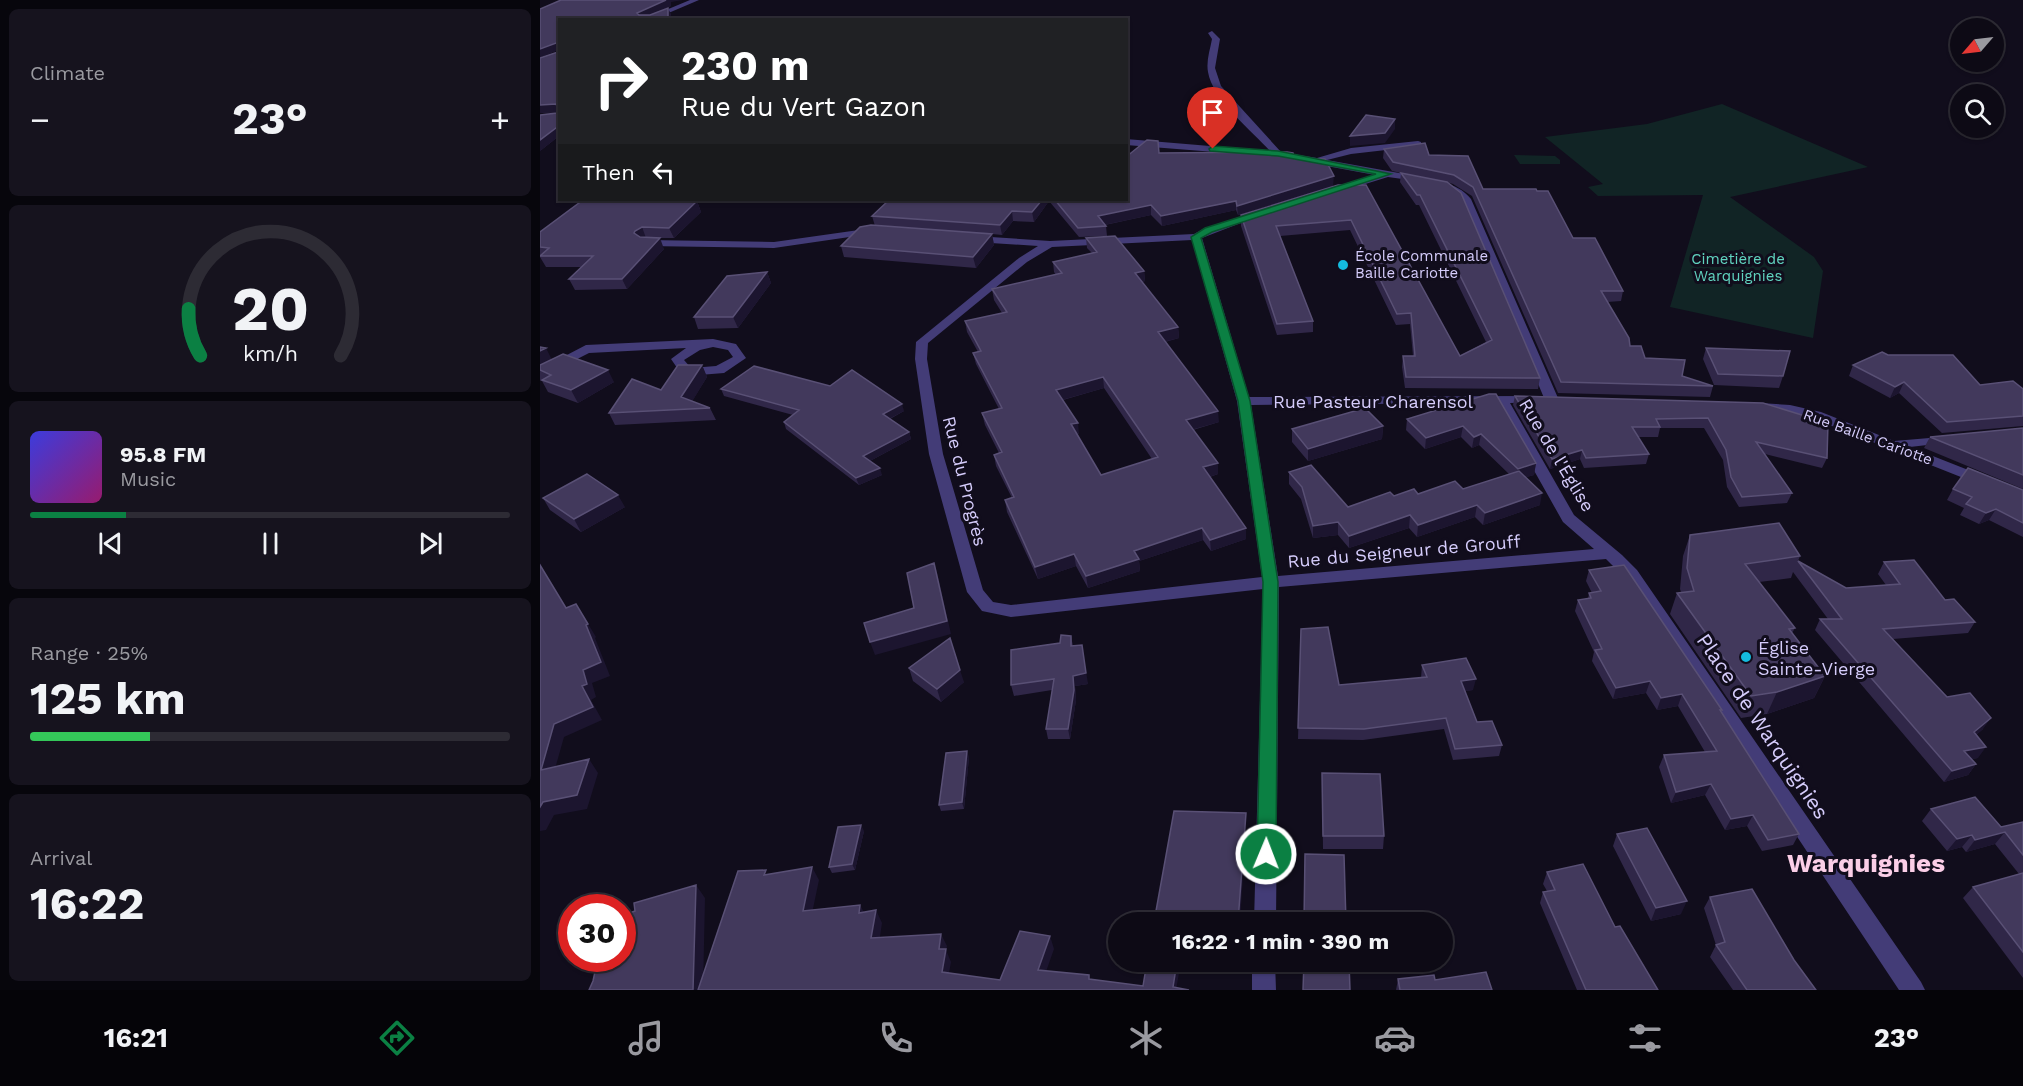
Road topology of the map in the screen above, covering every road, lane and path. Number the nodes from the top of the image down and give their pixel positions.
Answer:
1 (675, 0) edge
2 (696, 0) edge
3 (681, 6) junction
4 (650, 18) edge
5 (1212, 33) dead end
6 (1128, 142) edge
7 (1418, 144) edge
8 (1278, 154) junction
9 (1318, 160) junction
10 (1387, 174) junction
11 (1320, 195) edge
12 (1264, 212) edge
13 (886, 232) edge
14 (1196, 237) junction
15 (968, 238) edge
16 (646, 243) edge
17 (1050, 244) junction
18 (713, 344) dead end
19 (540, 374) edge
20 (1501, 400) junction
21 (1244, 401) junction
22 (1747, 405) edge
23 (1964, 438) edge
24 (1894, 445) junction
25 (1991, 483) edge
26 (1608, 553) junction
27 (1271, 582) junction
28 (988, 608) joint
29 (1265, 912) edge
30 (1264, 972) edge
31 (1264, 990) edge
32 (1913, 990) edge

1 - 3 street
2 - 3 street
3 - 4 street
5 - 8 street
6 - 8 street
7 - 9 street
8 - 9 street
9 - 10 street
10 - 11 street
10 - 20 street, Rue Pasteur Charensol
12 - 14 street
13 - 16 street
14 - 17 street, Rue du Progrès
14 - 21 street, Rue Pasteur Charensol
15 - 17 street
17 - 28 street, Rue du Progrès
18 - 19 street
20 - 21 street, Rue Pasteur Charensol
20 - 26 street, Rue de l'Église
21 - 27 street, Rue Pasteur Charensol
22 - 24 street, Rue Baille Cariotte
23 - 24 street
24 - 25 street, Rue Baille Cariotte
26 - 27 street, Rue du Seigneur de Grouff
26 - 32 street, Place de Warquignies
27 - 28 street, Rue du Seigneur de Grouff
27 - 29 street, Rue Pasteur Charensol
30 - 31 street

